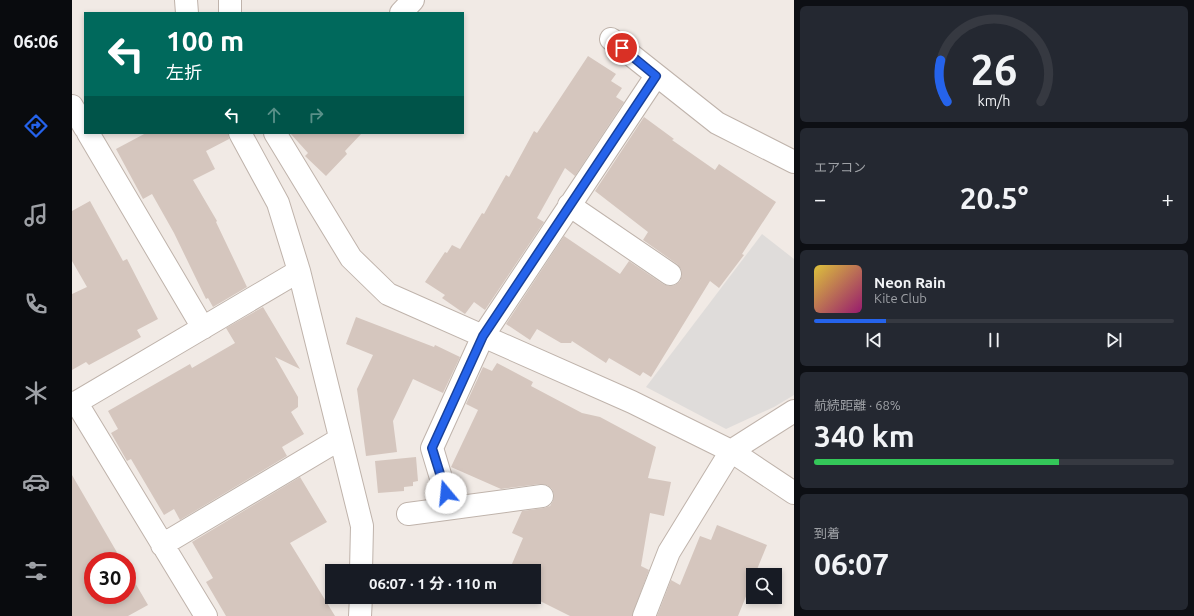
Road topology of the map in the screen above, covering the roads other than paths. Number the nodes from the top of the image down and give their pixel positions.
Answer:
1 (186, 0) edge
2 (230, 0) edge
3 (413, 0) edge
4 (187, 12) edge
5 (230, 12) edge
6 (402, 12) edge
7 (611, 39) dead end
8 (656, 76) junction
9 (72, 106) edge
10 (84, 126) edge
11 (89, 134) edge
12 (241, 134) edge
13 (279, 135) edge
14 (794, 162) edge
15 (569, 205) junction
16 (299, 271) junction
17 (670, 274) dead end
18 (203, 328) junction
19 (483, 336) junction
20 (74, 404) edge
21 (794, 411) edge
22 (340, 439) junction
23 (731, 451) junction
24 (794, 493) edge
25 (542, 496) dead end
26 (450, 508) junction
27 (408, 514) dead end
28 (162, 545) junction
29 (361, 564) edge
30 (361, 604) edge
31 (206, 616) edge
32 (360, 616) edge
33 (644, 616) edge

1 - 4 street
2 - 5 street
3 - 6 street
7 - 8 street
8 - 14 street
8 - 15 street
9 - 10 street
11 - 18 street
12 - 16 street
13 - 19 street
15 - 17 street
15 - 19 street
16 - 18 street
16 - 22 street
18 - 20 street
19 - 23 street
19 - 26 street
20 - 28 street
21 - 23 street
22 - 28 street
22 - 29 street
23 - 24 street
23 - 33 street
25 - 26 street
26 - 27 street
28 - 31 street
30 - 32 street

